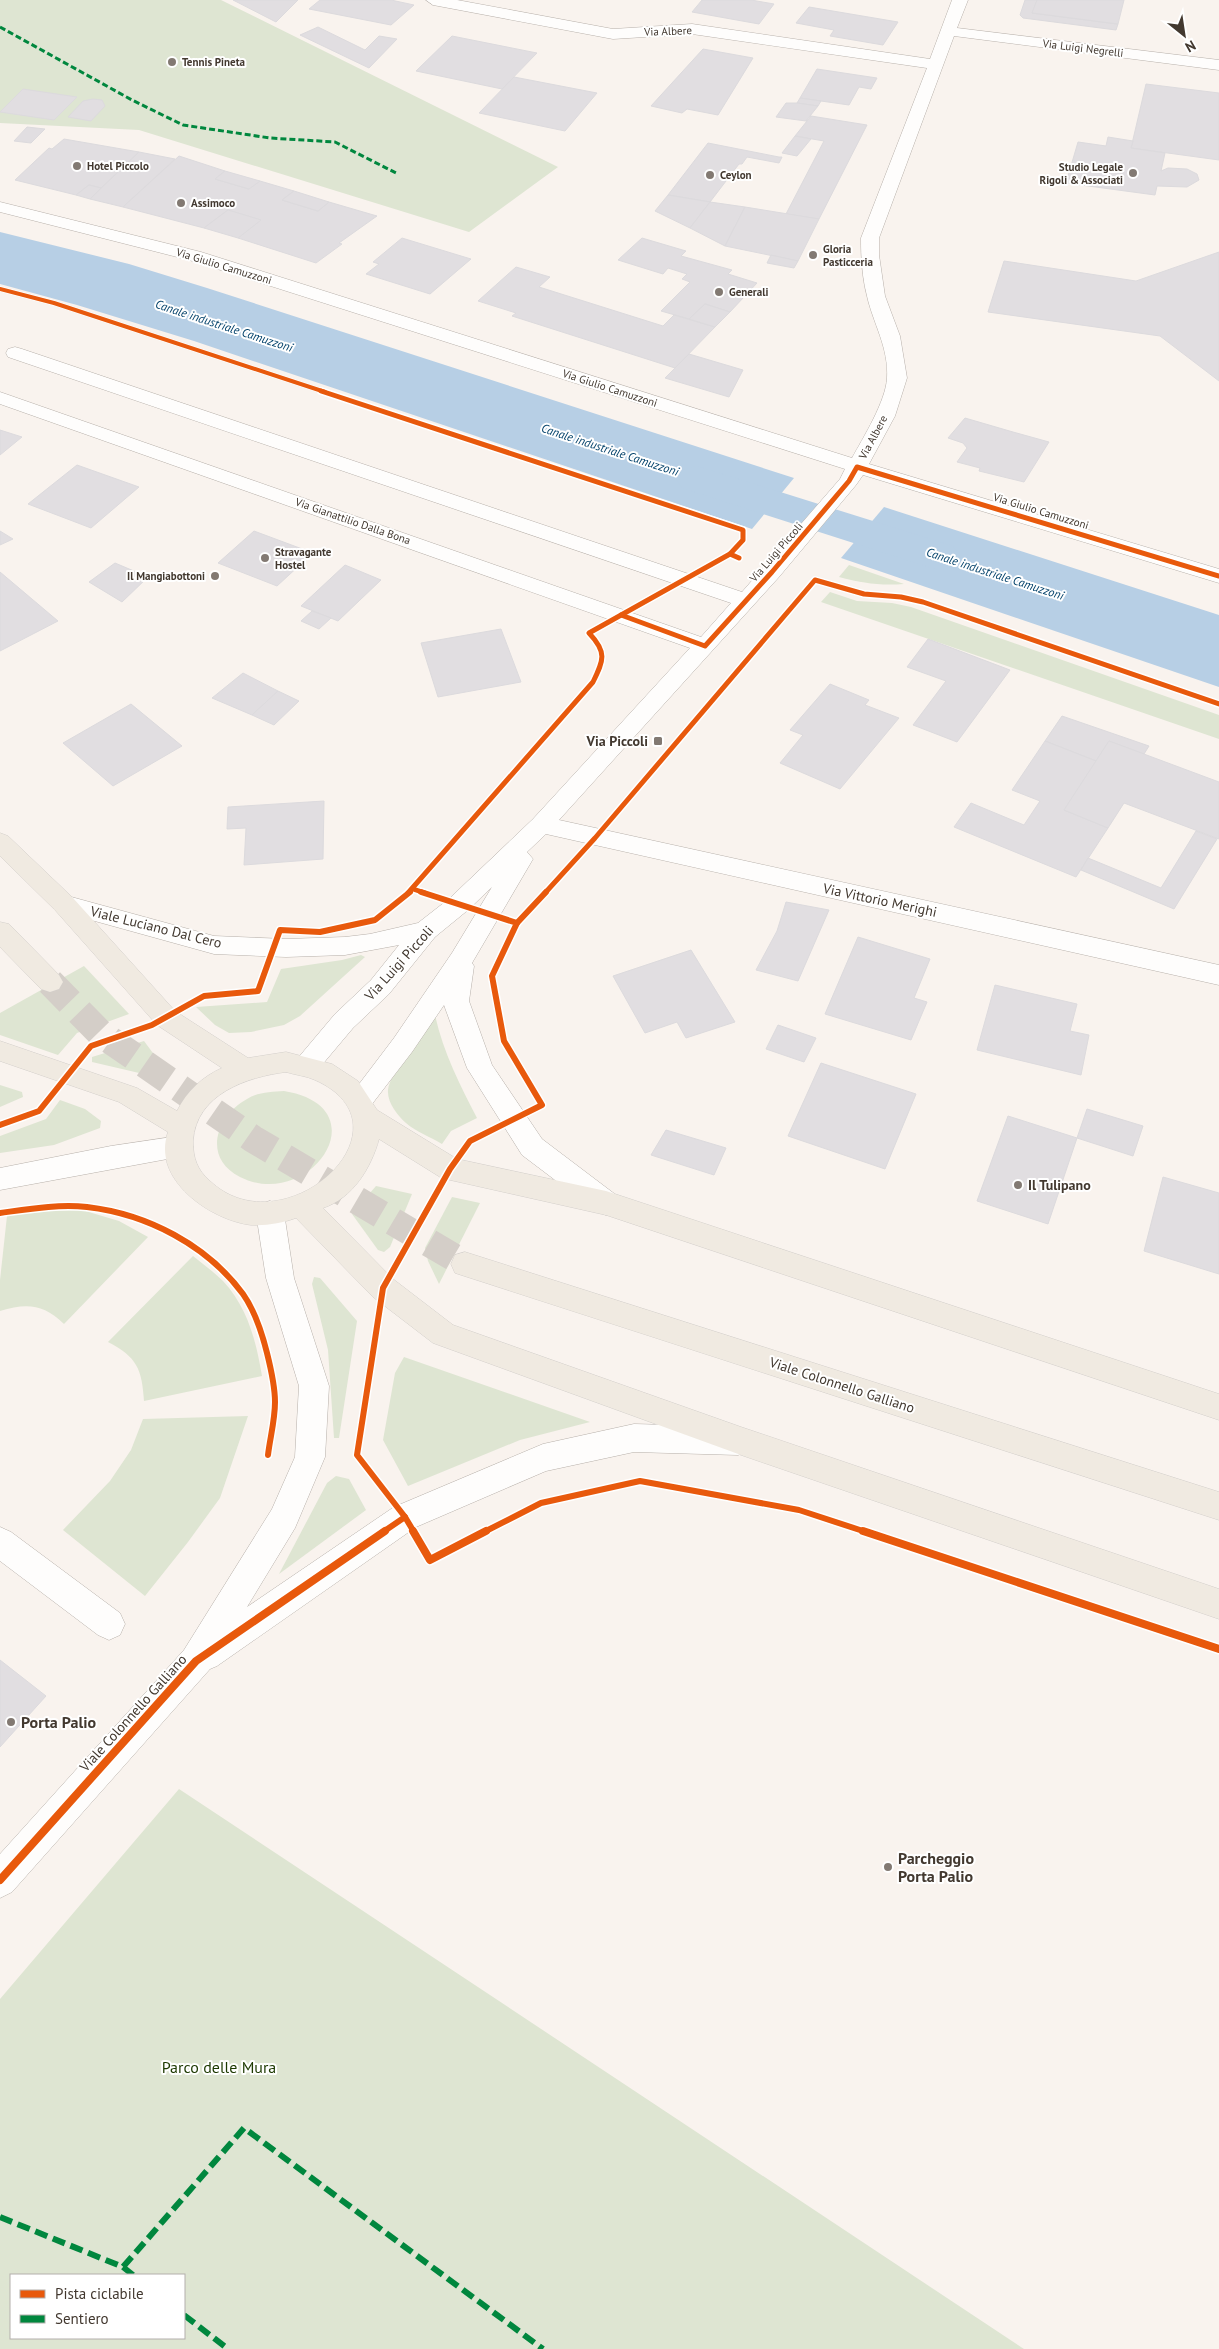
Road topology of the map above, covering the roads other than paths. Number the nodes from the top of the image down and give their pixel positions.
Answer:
1 (433, 0) edge
2 (960, 0) edge
3 (516, 1) dead end
4 (948, 31) junction
5 (936, 61) junction
6 (1219, 65) edge
7 (0, 207) edge
8 (15, 353) dead end
9 (0, 398) edge
10 (853, 474) junction
11 (1219, 576) edge
12 (746, 601) junction
13 (705, 646) junction
14 (541, 825) junction
15 (0, 842) edge
16 (64, 904) junction
17 (426, 930) junction
18 (0, 931) edge
19 (461, 960) junction
20 (1219, 975) edge
21 (50, 982) tunnel mouth
22 (0, 1051) edge
23 (306, 1065) junction
24 (244, 1069) junction
25 (363, 1109) junction
26 (180, 1137) junction
27 (0, 1179) edge
28 (606, 1203) junction
29 (303, 1206) junction
30 (270, 1213) junction
31 (465, 1264) tunnel mouth
32 (1219, 1407) edge
33 (741, 1442) junction
34 (1219, 1506) edge
35 (0, 1542) edge
36 (1219, 1604) edge
37 (109, 1624) dead end
38 (196, 1661) junction
39 (0, 1880) edge

1 - 5 street, Via Albere
2 - 4 street, Via Albere
3 - 5 street, Via Albere
4 - 5 street, Via Albere
4 - 6 street, Via Luigi Negrelli
5 - 10 street, Via Albere
7 - 10 street, Via Giulio Camuzzoni
8 - 12 street
9 - 13 street, Via Gianattilio Dalla Bona
10 - 11 street, Via Giulio Camuzzoni
10 - 12 street, Via Luigi Piccoli
12 - 13 street, Via Luigi Piccoli
13 - 14 street, Via Luigi Piccoli
14 - 17 street, Via Luigi Piccoli
14 - 19 street, Via Luigi Piccoli
14 - 20 street, Via Vittorio Merighi
15 - 16 main road, Viale Luciano Dal Cero
16 - 17 street, Viale Luciano Dal Cero
16 - 24 main road, Viale Luciano Dal Cero
17 - 23 street, Via Luigi Piccoli
18 - 21 main road
19 - 25 street, Via Luigi Piccoli
19 - 28 street
22 - 26 main road
23 - 24 main road
23 - 25 main road
24 - 26 main road
25 - 28 main road
25 - 29 main road
26 - 27 street
26 - 30 main road
28 - 32 main road
29 - 30 main road
29 - 33 main road, Viale Colonnello Galliano
30 - 38 street, Viale Colonnello Galliano
31 - 34 main road, Viale Colonnello Galliano
33 - 36 main road, Viale Colonnello Galliano
33 - 38 street, Viale Colonnello Galliano
35 - 37 street
38 - 39 street, Viale Colonnello Galliano

